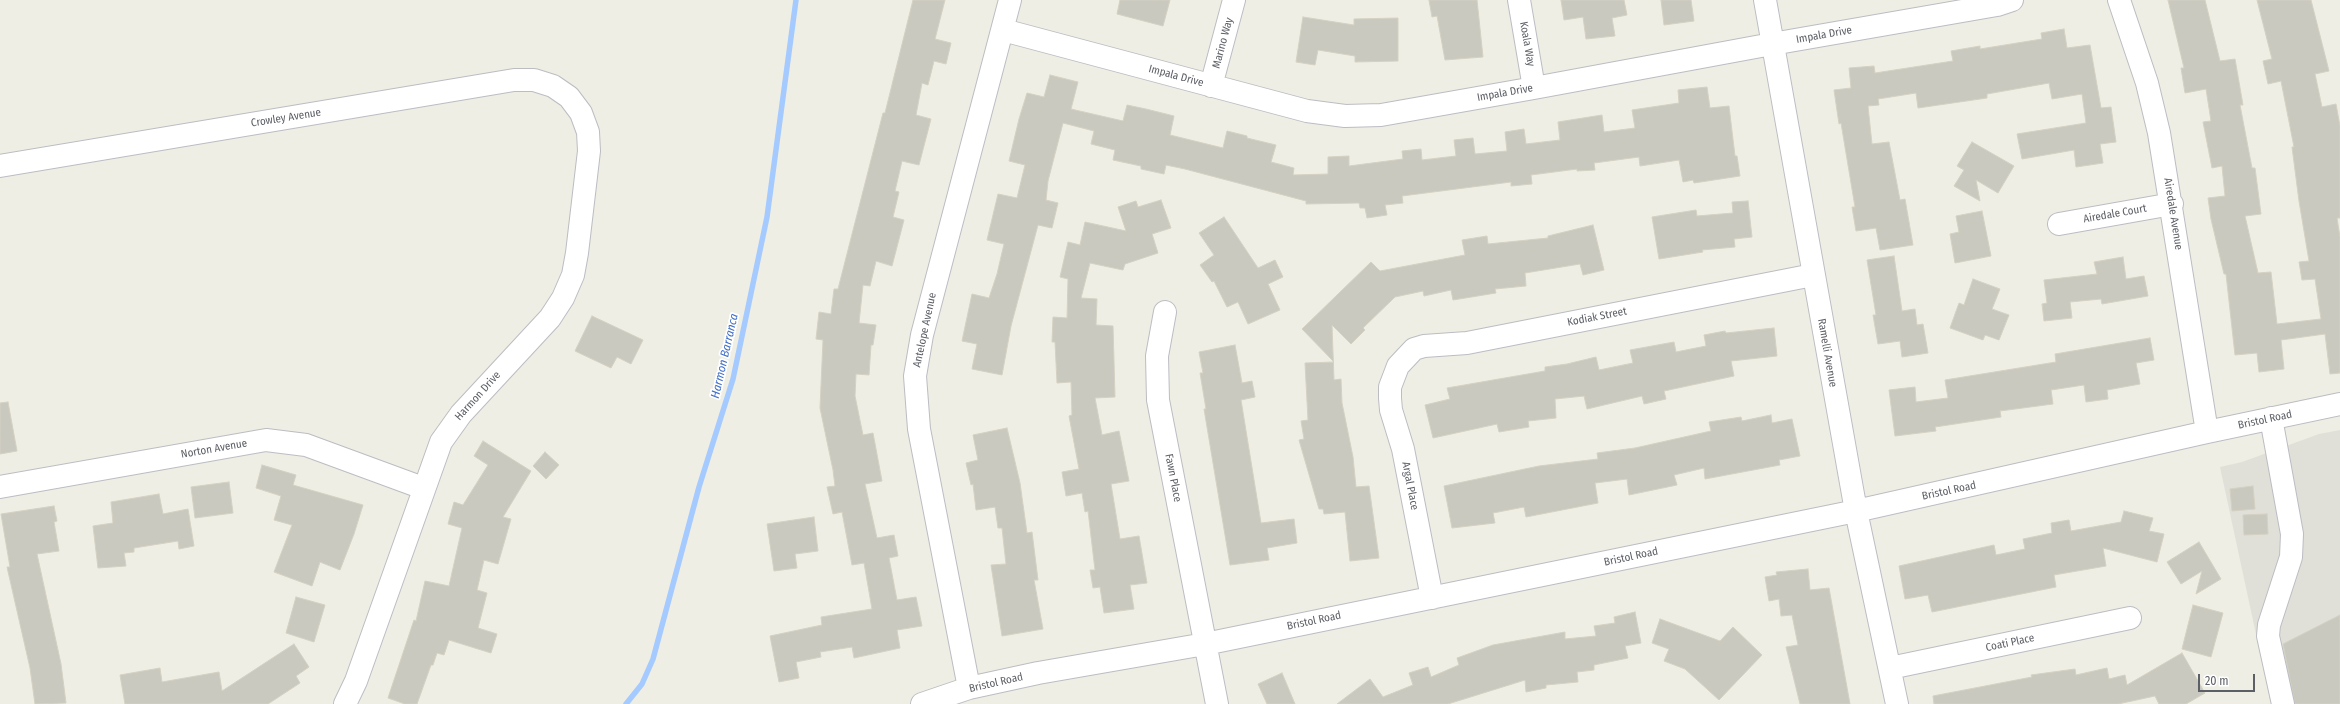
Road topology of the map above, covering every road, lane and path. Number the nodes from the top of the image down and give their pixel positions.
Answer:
1 (1010, 0) edge
2 (1234, 0) edge
3 (1519, 0) edge
4 (1765, 0) edge
5 (2012, 0) edge
6 (2120, 0) edge
7 (1003, 30) junction
8 (1772, 44) junction
9 (1211, 86) junction
10 (1534, 88) junction
11 (569, 97) joint
12 (0, 166) edge
13 (2172, 204) junction
14 (2059, 224) dead end
15 (1813, 275) junction
16 (1165, 312) dead end
17 (1393, 376) joint
18 (2340, 404) edge
19 (2271, 418) junction
20 (2207, 432) junction
21 (0, 487) edge
22 (424, 488) junction
23 (1856, 511) junction
24 (1432, 598) junction
25 (2130, 618) dead end
26 (1205, 644) junction
27 (1890, 668) junction
28 (969, 688) junction
29 (345, 704) edge
30 (922, 704) edge
31 (1217, 704) edge
32 (1897, 704) edge
33 (2283, 704) edge

1 - 7 street, Antelope Avenue
2 - 9 street, Marino Way
3 - 10 street, Koala Way
4 - 8 street, Ramelli Avenue
5 - 8 street, Impala Drive
6 - 13 street, Airedale Avenue
7 - 9 street, Impala Drive
7 - 28 street, Antelope Avenue
8 - 10 street, Impala Drive
8 - 15 street, Ramelli Avenue
9 - 10 street, Impala Drive
11 - 12 street, Crowley Avenue
11 - 22 street, Harmon Drive
13 - 14 street, Airedale Court
13 - 20 street, Airedale Avenue
15 - 17 street, Kodiak Street
15 - 23 street, Ramelli Avenue
16 - 26 street, Fawn Place
17 - 24 street, Argal Place
18 - 19 street, Bristol Road
19 - 20 street, Bristol Road
19 - 33 street
20 - 23 street, Bristol Road
21 - 22 street, Norton Avenue
22 - 29 street, Harmon Drive
23 - 24 street, Bristol Road
23 - 27 street, Ramelli Avenue
24 - 26 street, Bristol Road
25 - 27 street, Coati Place
26 - 28 street, Bristol Road
26 - 31 street, Fawn Place
27 - 32 street, Ramelli Avenue
28 - 30 street, Bristol Road

